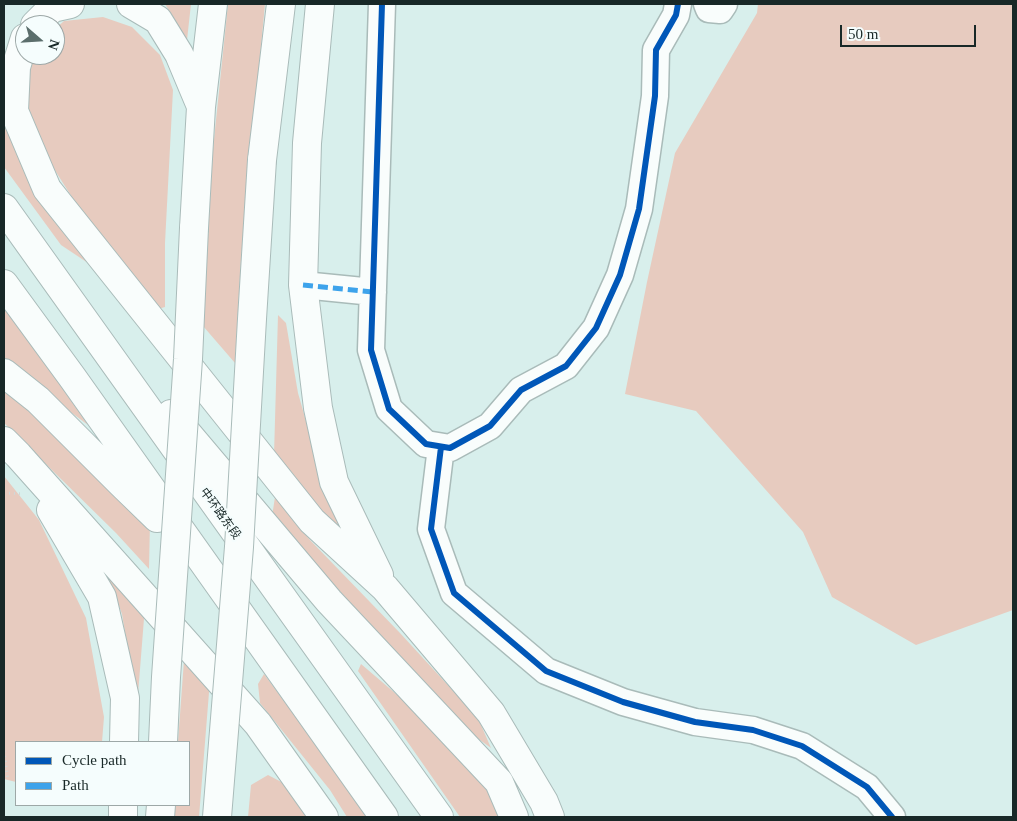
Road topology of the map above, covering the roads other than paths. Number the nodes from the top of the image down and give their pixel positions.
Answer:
1 (70, 4) edge
2 (131, 4) edge
3 (212, 4) edge
4 (281, 4) edge
5 (320, 4) edge
6 (382, 4) edge
7 (678, 4) edge
8 (707, 4) edge
9 (724, 4) edge
10 (45, 15) edge
11 (17, 65) edge
12 (201, 106) junction
13 (4, 208) edge
14 (37, 256) junction
15 (4, 284) edge
16 (303, 285) junction
17 (373, 292) junction
18 (4, 373) edge
19 (433, 446) junction
20 (11, 448) edge
21 (200, 558) junction
22 (385, 588) junction
23 (124, 741) edge
24 (164, 741) edge
25 (217, 817) edge
26 (324, 817) edge
27 (384, 817) edge
28 (439, 817) edge
29 (514, 817) edge
30 (550, 817) edge
31 (875, 817) edge
32 (892, 817) edge

1 - 10 highway
2 - 12 highway
3 - 12 highway
4 - 25 highway, bridge
5 - 16 highway
6 - 17 street
7 - 19 street
8 - 9 street
11 - 22 highway
12 - 24 highway, bridge
13 - 14 highway, 中环路东段
14 - 28 highway, 中环路东段
14 - 29 highway
15 - 21 highway
16 - 17 street
16 - 22 highway
17 - 19 street
18 - 21 highway
19 - 31 street
19 - 32 street
20 - 23 highway
20 - 26 highway
21 - 27 highway
22 - 30 highway

